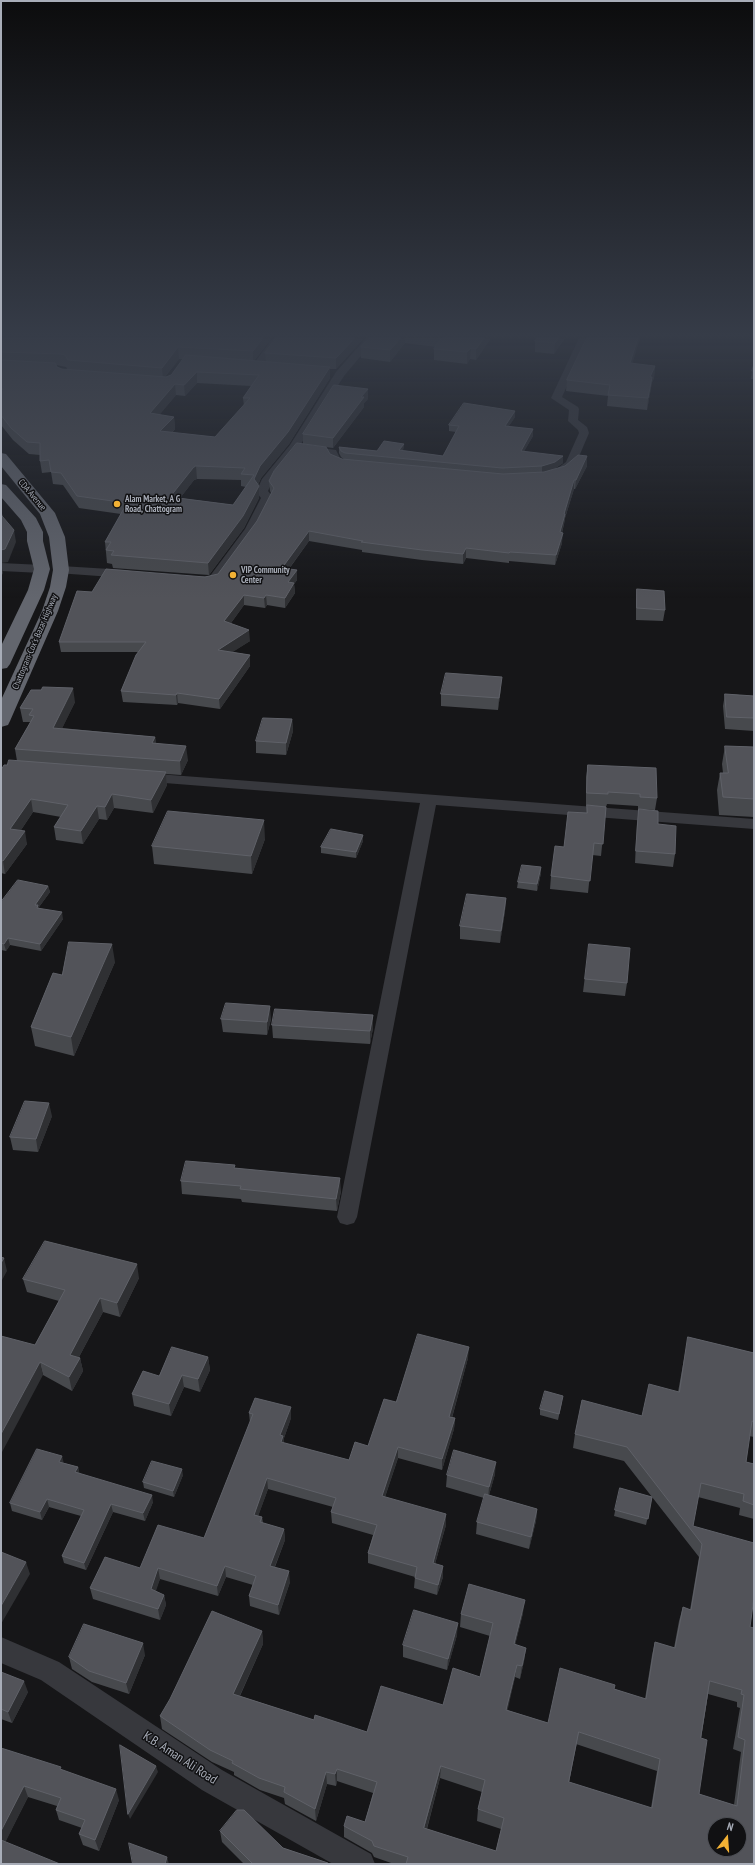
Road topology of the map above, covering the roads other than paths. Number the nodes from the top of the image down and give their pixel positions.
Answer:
1 (308, 425) edge
2 (579, 425) edge
3 (294, 448) junction
4 (1, 457) edge
5 (366, 466) edge
6 (1, 471) edge
7 (544, 477) edge
8 (1, 488) edge
9 (1, 507) edge
10 (34, 516) junction
11 (57, 537) junction
12 (34, 541) junction
13 (1, 567) edge
14 (42, 569) junction
15 (60, 570) junction
16 (135, 575) edge
17 (182, 579) edge
18 (1, 664) edge
19 (7, 696) edge
20 (1, 720) edge
21 (128, 777) edge
22 (429, 799) junction
23 (754, 824) edge
24 (347, 1217) dead end
25 (1, 1650) edge
26 (361, 1864) edge

1 - 3 street
2 - 7 street
3 - 5 street
3 - 17 street
4 - 11 highway, CDA Avenue
6 - 10 highway
8 - 10 highway
9 - 12 highway
10 - 11 highway
10 - 12 highway
11 - 15 highway, Chattogram-Cox's Bazar Highway
12 - 14 highway
13 - 14 street
14 - 18 highway, Chattogram-Cox's Bazar Highway
15 - 16 street
15 - 19 highway, Chattogram-Cox's Bazar Highway
19 - 20 highway, Chattogram-Cox's Bazar Highway
21 - 22 street
22 - 23 street
22 - 24 street
25 - 26 street, K.B. Aman Ali Road

